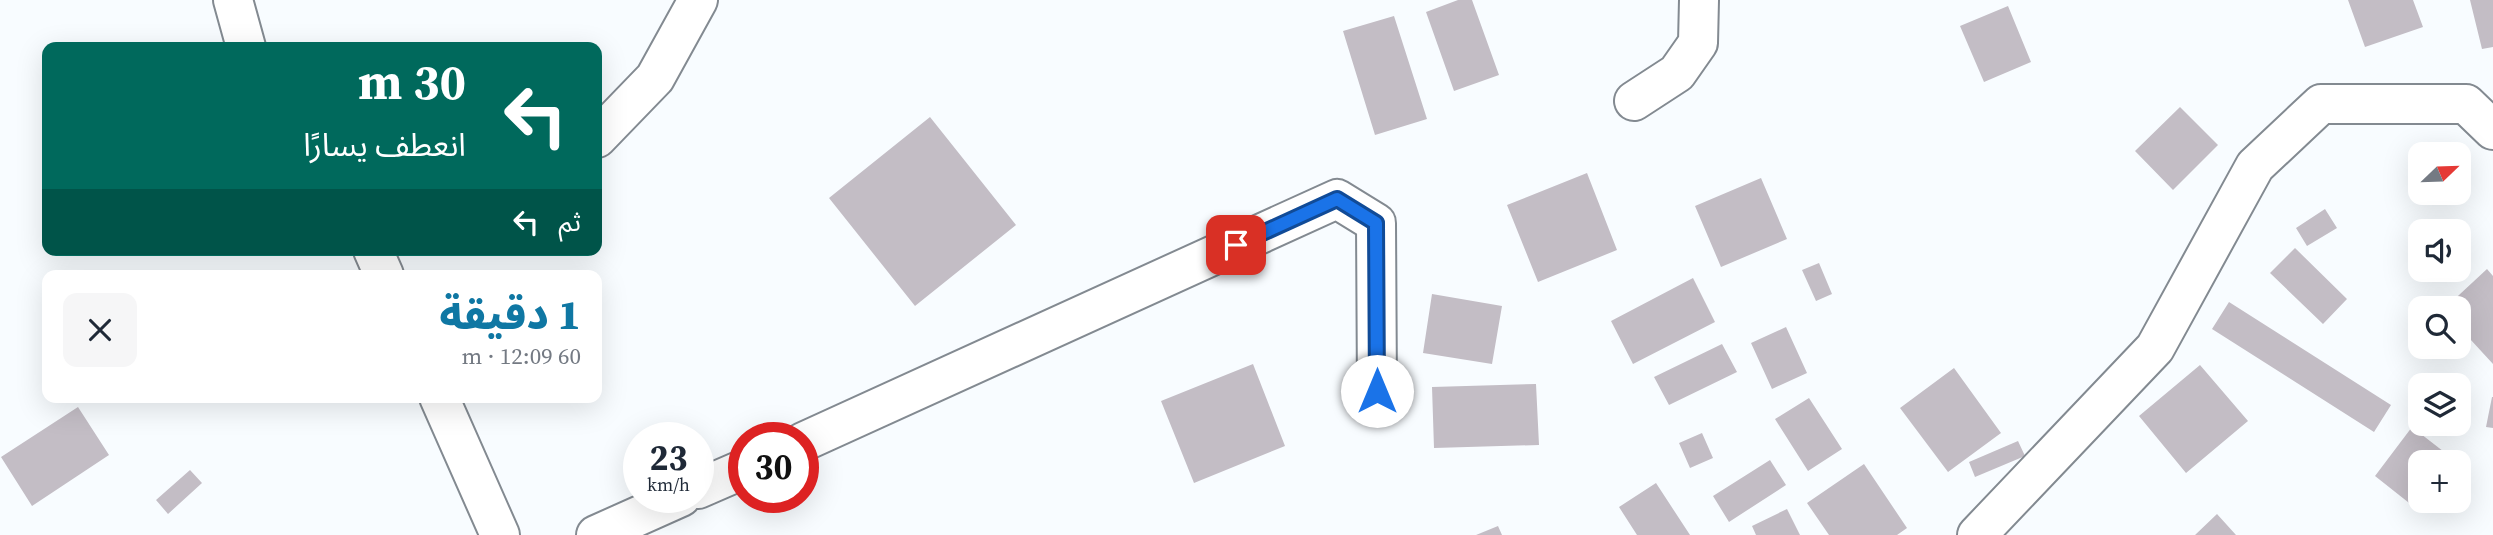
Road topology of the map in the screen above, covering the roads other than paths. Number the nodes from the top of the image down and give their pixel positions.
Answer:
1 (233, 0) edge
2 (698, 0) edge
3 (1699, 0) edge
4 (245, 42) edge
5 (1633, 101) dead end
6 (2493, 130) edge
7 (602, 133) edge
8 (1377, 391) dead end
9 (442, 403) edge
10 (819, 435) edge
11 (645, 513) edge
12 (500, 535) edge
13 (596, 535) edge
14 (1977, 535) edge

1 - 4 street
2 - 7 street
3 - 5 street
6 - 14 street
8 - 10 street
9 - 12 street
11 - 13 street

